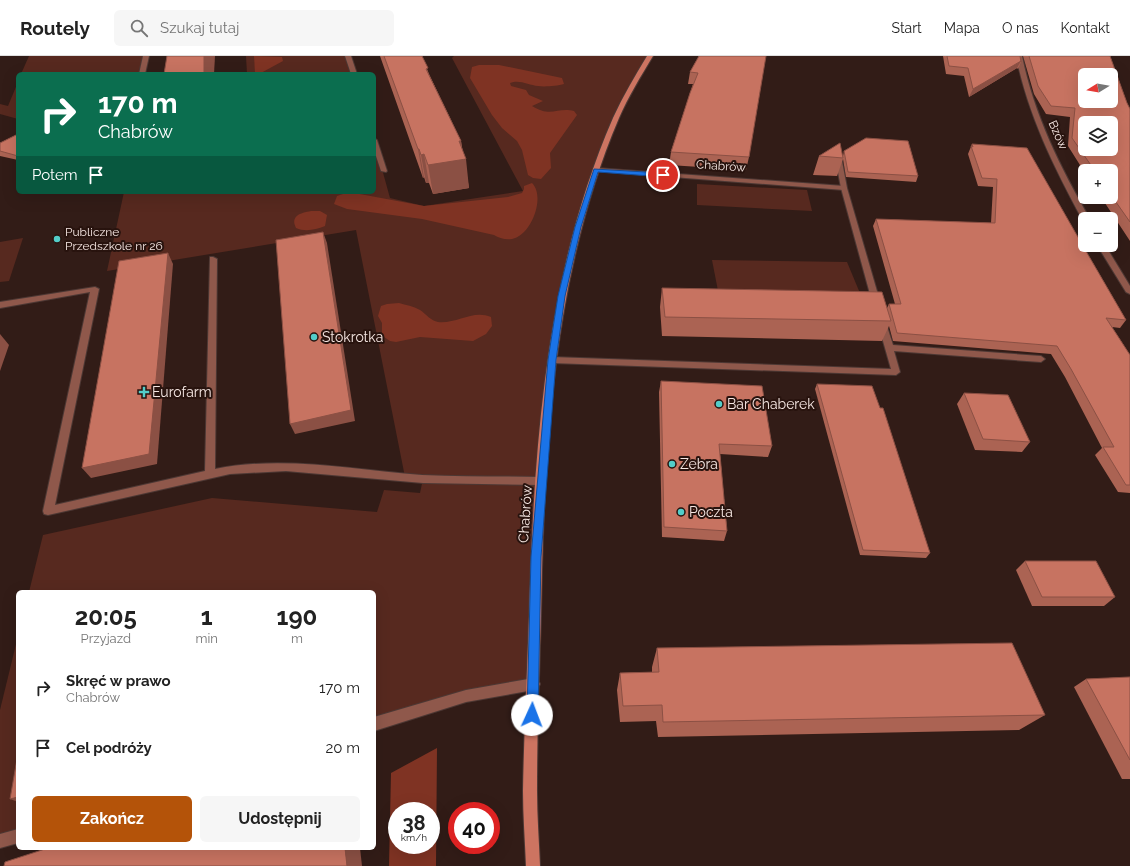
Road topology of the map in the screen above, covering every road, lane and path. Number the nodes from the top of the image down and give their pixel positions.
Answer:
1 (146, 56) edge
2 (348, 56) edge
3 (649, 56) edge
4 (1019, 56) edge
5 (142, 72) edge
6 (353, 72) edge
7 (376, 146) edge
8 (836, 146) edge
9 (596, 170) junction
10 (384, 171) dead end
11 (844, 188) junction
12 (1082, 212) edge
13 (1105, 252) edge
14 (213, 259) dead end
15 (1130, 292) edge
16 (0, 305) edge
17 (889, 348) junction
18 (1041, 359) dead end
19 (552, 360) junction
20 (210, 474) junction
21 (541, 481) junction
22 (534, 684) junction
23 (376, 723) edge
24 (16, 837) edge
25 (0, 842) edge
26 (533, 866) edge

1 - 5 street
2 - 6 street
3 - 9 street, Chabrów
4 - 12 street, Bzów
7 - 10 street
8 - 11 street
9 - 11 street, Chabrów
9 - 19 street, Chabrów
11 - 17 street
13 - 15 street
14 - 20 street
16 - 20 street
17 - 18 street
17 - 19 street
19 - 21 street, Chabrów
20 - 21 street
21 - 22 street, Chabrów
22 - 23 street
22 - 26 street, Chabrów
24 - 25 street

